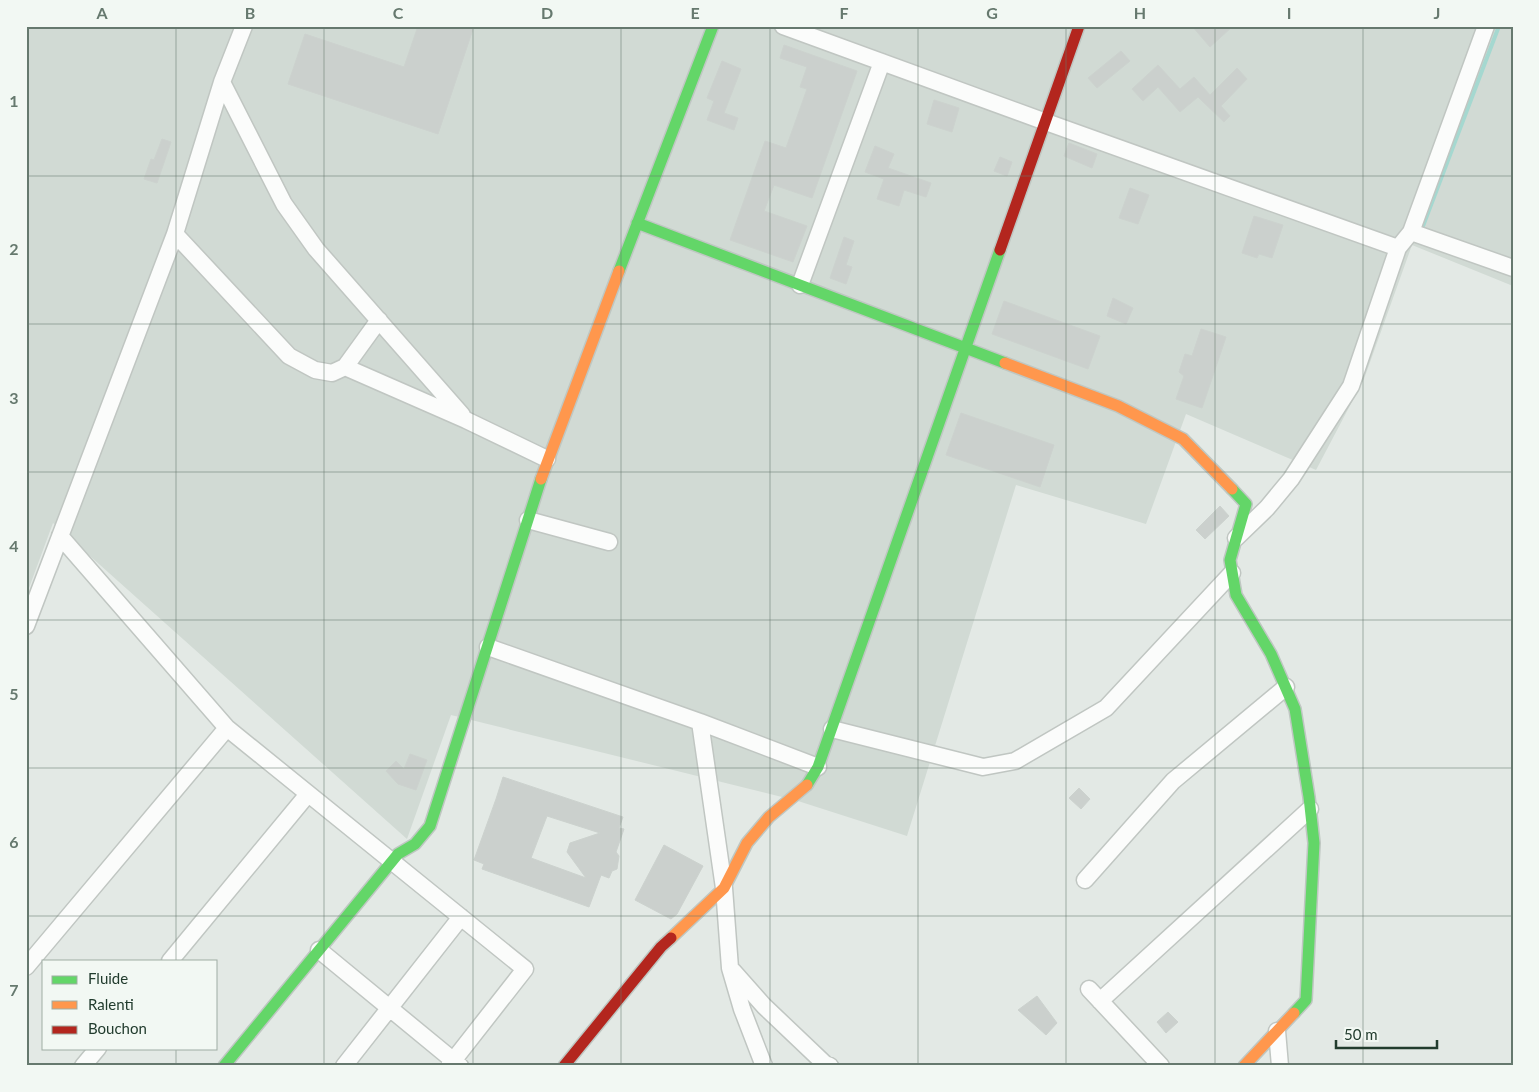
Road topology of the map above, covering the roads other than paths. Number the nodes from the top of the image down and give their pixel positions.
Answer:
1 (244, 26) edge
2 (713, 26) edge
3 (783, 26) edge
4 (1079, 26) edge
5 (1486, 26) edge
6 (882, 62) junction
7 (222, 82) junction
8 (1046, 122) junction
9 (637, 223) junction
10 (1411, 232) junction
11 (175, 234) junction
12 (1398, 248) junction
13 (1513, 268) edge
14 (800, 285) junction
15 (379, 320) junction
16 (965, 348) junction
17 (345, 367) junction
18 (466, 420) junction
19 (547, 459) junction
20 (528, 520) junction
21 (60, 536) junction
22 (1236, 539) junction
23 (609, 542) dead end
24 (1232, 573) junction
25 (26, 626) edge
26 (488, 647) junction
27 (1286, 687) junction
28 (700, 722) junction
29 (227, 728) junction
30 (832, 729) junction
31 (818, 767) junction
32 (308, 794) junction
33 (1310, 809) junction
34 (392, 862) junction
35 (1085, 880) dead end
36 (724, 888) junction
37 (461, 917) junction
38 (319, 950) junction
39 (171, 960) edge
40 (26, 966) edge
41 (730, 968) junction
42 (1089, 989) dead end
43 (1100, 1001) junction
44 (390, 1008) junction
45 (1277, 1031) junction
46 (96, 1050) edge
47 (454, 1064) edge
48 (84, 1066) edge
49 (224, 1066) edge
50 (344, 1066) edge
51 (564, 1066) edge
52 (764, 1066) edge
53 (830, 1066) edge
54 (1160, 1066) edge
55 (1244, 1066) edge
56 (1280, 1066) edge

1 - 7 street
2 - 9 street
3 - 6 street
4 - 8 street
5 - 10 street
6 - 8 street
6 - 14 street
7 - 11 street
7 - 15 street
8 - 12 street
8 - 16 street
9 - 14 street
9 - 19 street
10 - 12 street
10 - 13 street
11 - 17 street
11 - 21 street
12 - 22 street
14 - 16 street
15 - 17 street
15 - 18 street
16 - 22 street
16 - 30 street
17 - 18 street
18 - 19 street
19 - 20 street
20 - 23 street
20 - 26 street
21 - 25 street
21 - 29 street
22 - 24 street
24 - 27 street
24 - 30 street
26 - 28 street
26 - 34 street
27 - 33 street
27 - 35 street
28 - 31 street
28 - 36 street
29 - 32 street
29 - 40 street
30 - 31 street
31 - 36 street
32 - 34 street
32 - 39 street
33 - 43 street
33 - 45 street
34 - 37 street
34 - 38 street
36 - 41 street
36 - 51 street
37 - 44 street
37 - 47 street
38 - 44 street
38 - 49 street
41 - 52 street
41 - 53 street
42 - 43 street
43 - 54 street
44 - 47 street
44 - 50 street
45 - 55 street
45 - 56 street
46 - 48 street

